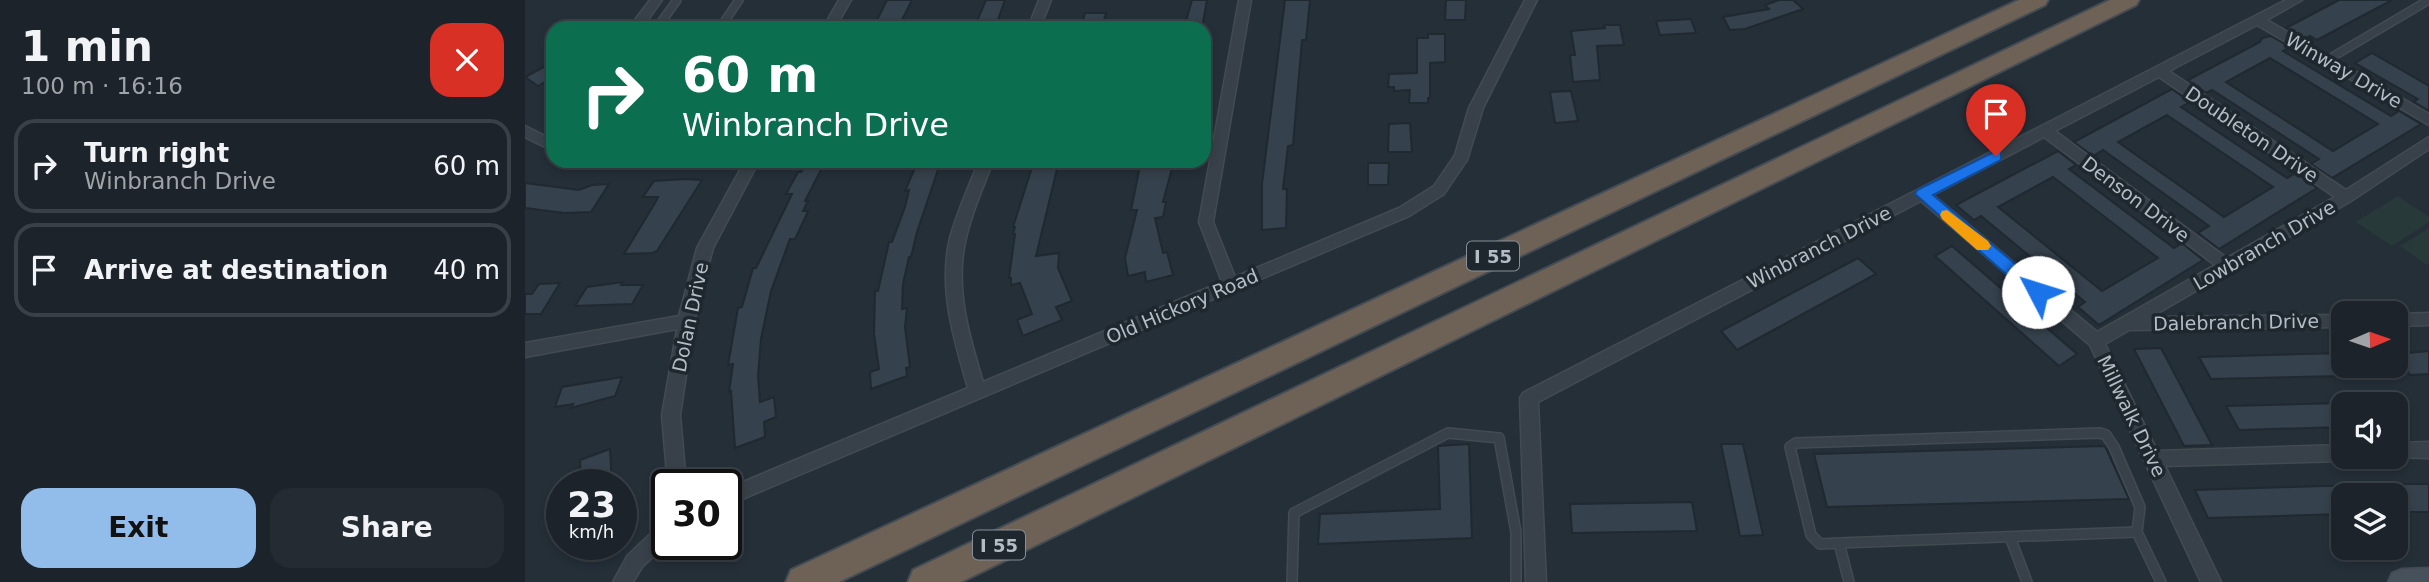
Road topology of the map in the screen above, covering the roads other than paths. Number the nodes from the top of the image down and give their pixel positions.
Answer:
1 (656, 0) edge
2 (677, 0) edge
3 (739, 0) edge
4 (845, 0) edge
5 (1045, 0) edge
6 (1245, 0) edge
7 (1531, 0) edge
8 (2036, 0) edge
9 (2128, 0) edge
10 (2296, 0) edge
11 (2429, 0) edge
12 (2258, 20) junction
13 (640, 21) edge
14 (662, 21) edge
15 (725, 21) edge
16 (833, 21) edge
17 (1037, 21) edge
18 (2327, 60) junction
19 (2159, 71) junction
20 (2429, 120) edge
21 (525, 131) edge
22 (2045, 131) junction
23 (546, 141) edge
24 (2429, 142) edge
25 (748, 168) edge
26 (983, 168) edge
27 (1922, 194) junction
28 (2346, 197) junction
29 (2228, 267) junction
30 (1231, 286) junction
31 (2429, 319) edge
32 (2408, 320) edge
33 (686, 321) junction
34 (2331, 321) edge
35 (2129, 324) junction
36 (2096, 341) junction
37 (525, 350) edge
38 (978, 393) junction
39 (2429, 450) edge
40 (2408, 451) edge
41 (2331, 453) edge
42 (2153, 459) junction
43 (676, 469) edge
44 (742, 491) edge
45 (2137, 532) junction
46 (2010, 537) junction
47 (1839, 543) junction
48 (651, 546) edge
49 (2429, 581) edge
50 (623, 582) edge
51 (803, 582) edge
52 (925, 582) edge
53 (1292, 582) edge
54 (1516, 582) edge
55 (1536, 582) edge
56 (1849, 582) edge
57 (2027, 582) edge
58 (2161, 582) edge
59 (2211, 582) edge
60 (2402, 582) edge

1 - 13 street
2 - 14 lane
3 - 15 lane
4 - 16 street
5 - 17 street
6 - 30 street
7 - 30 street, Old Hickory Road
8 - 51 highway, I 55
9 - 52 highway, I 55
10 - 12 street, Winbranch Drive
11 - 18 lane
12 - 18 street, Winway Drive
12 - 19 street, Winbranch Drive
18 - 20 street, Winway Drive
19 - 22 street, Winbranch Drive
19 - 28 street, Doubleton Drive
21 - 23 street
22 - 27 street, Winbranch Drive
22 - 29 street, Denson Drive
24 - 28 street, Lowbranch Drive
25 - 33 street, Dolan Drive
26 - 38 street
27 - 36 street, Millwalk Drive
27 - 55 street, Winbranch Drive
28 - 29 street, Lowbranch Drive
29 - 35 street, Lowbranch Drive
30 - 38 street, Old Hickory Road
31 - 32 street
33 - 37 street
33 - 43 street, Dolan Drive
34 - 35 street, Dalebranch Drive
35 - 36 street, Lowbranch Drive
36 - 42 street, Millwalk Drive
38 - 44 street, Old Hickory Road
39 - 40 street
41 - 42 street
42 - 59 street, Millwalk Drive
45 - 46 lane
45 - 47 lane
45 - 58 lane
46 - 47 lane
46 - 57 lane
47 - 56 lane
48 - 50 street
49 - 60 main road
53 - 54 lane

